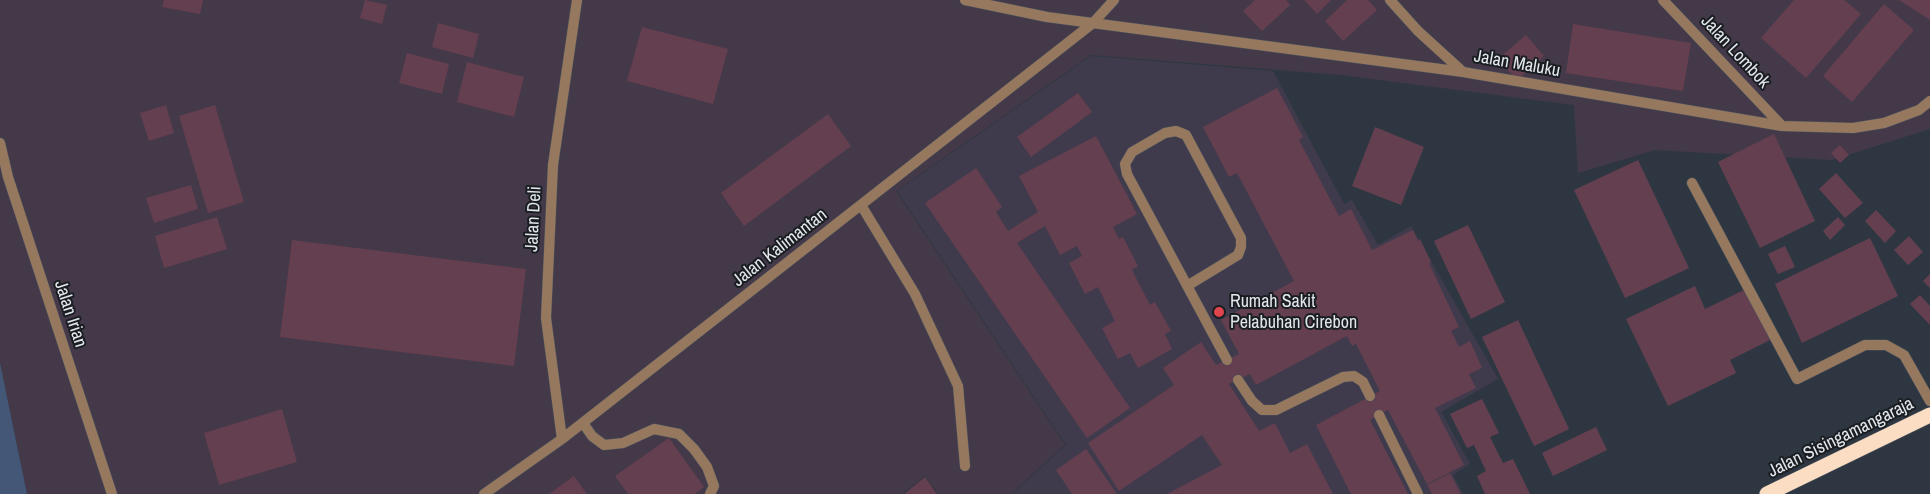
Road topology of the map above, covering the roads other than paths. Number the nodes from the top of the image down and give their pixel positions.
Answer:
1 (577, 0) edge
2 (966, 0) edge
3 (1114, 0) edge
4 (1390, 0) edge
5 (1664, 0) edge
6 (1093, 23) junction
7 (1463, 72) junction
8 (1930, 102) edge
9 (1782, 126) junction
10 (0, 143) edge
11 (4, 176) edge
12 (1692, 183) dead end
13 (861, 205) junction
14 (1187, 286) junction
15 (1227, 360) dead end
16 (1238, 380) dead end
17 (1370, 396) dead end
18 (1930, 401) edge
19 (1379, 415) dead end
20 (1930, 415) edge
21 (583, 423) junction
22 (562, 439) junction
23 (965, 466) dead end
24 (112, 494) edge
25 (484, 494) edge
26 (710, 494) edge
27 (1418, 494) edge
28 (1767, 494) edge

1 - 22 lane, Jalan Deli
2 - 6 lane, Jalan Maluku
3 - 6 lane, Jalan Kalimantan
4 - 7 lane
5 - 9 lane, Jalan Lombok
6 - 7 lane, Jalan Maluku
6 - 13 lane, Jalan Kalimantan
7 - 9 lane, Jalan Maluku
8 - 9 lane, Jalan Maluku
10 - 11 lane, Jalan Irian
11 - 24 lane, Jalan Irian
12 - 18 lane
13 - 21 lane, Jalan Kalimantan
13 - 23 lane
14 - 14 lane
14 - 15 lane
16 - 17 lane
19 - 27 lane
20 - 28 highway, Jalan Sisingamangaraja
21 - 22 lane, Jalan Kalimantan
21 - 26 lane
22 - 25 lane, Jalan Kalimantan

